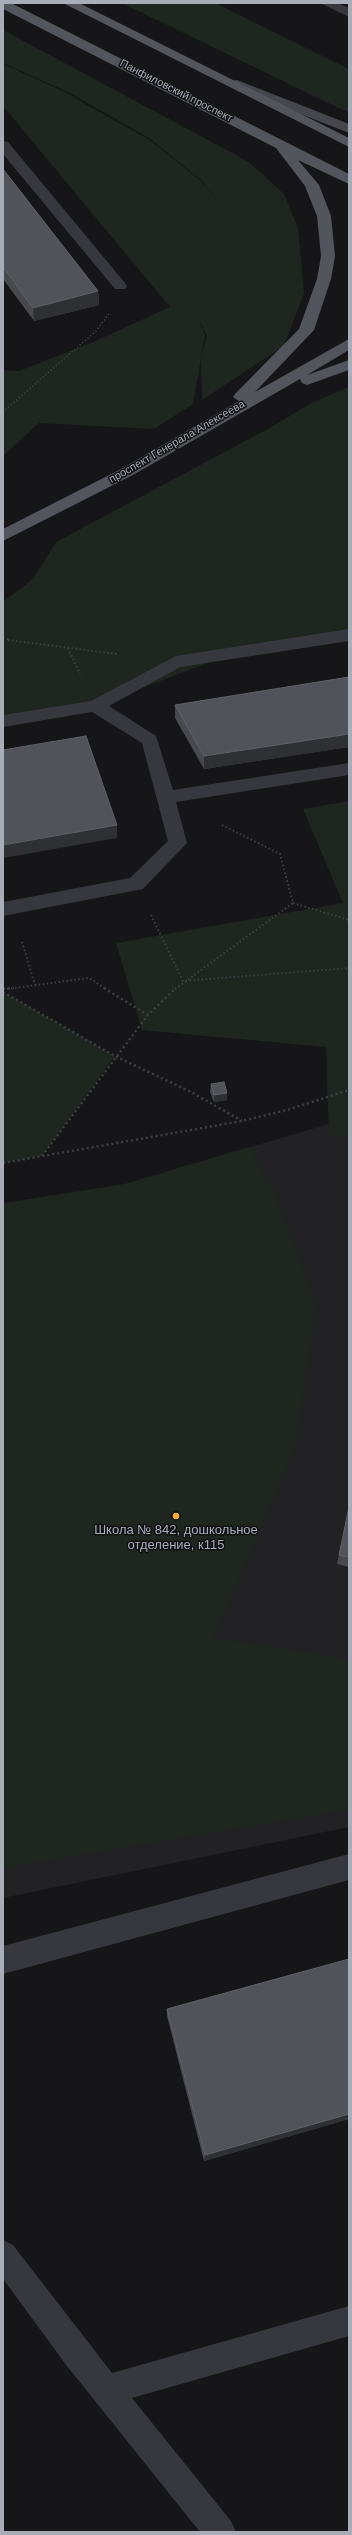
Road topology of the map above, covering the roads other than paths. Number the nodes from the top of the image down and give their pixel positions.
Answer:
1 (69, 3) edge
2 (326, 3) edge
3 (3, 4) edge
4 (349, 13) edge
5 (201, 69) junction
6 (349, 129) edge
7 (275, 141) junction
8 (349, 143) edge
9 (3, 145) edge
10 (349, 180) edge
11 (120, 286) road end
12 (349, 344) edge
13 (349, 366) edge
14 (223, 415) junction
15 (3, 536) edge
16 (349, 635) edge
17 (95, 706) junction
18 (3, 722) edge
19 (349, 769) edge
20 (166, 797) junction
21 (7, 908) edge
22 (349, 1867) edge
23 (3, 1960) edge
24 (3, 2254) edge
25 (349, 2321) edge
26 (107, 2390) junction
27 (220, 2532) edge

1 - 5 main road
2 - 4 lane
3 - 7 main road, Панфиловский проспект
5 - 6 main road
5 - 8 main road
7 - 10 main road, Панфиловский проспект
7 - 14 main road
9 - 11 lane
12 - 14 main road, проспект Генерала Алексеева
13 - 14 main road
14 - 15 main road, проспект Генерала Алексеева
16 - 17 lane
17 - 18 lane
17 - 20 lane
19 - 20 lane
20 - 21 lane
22 - 23 lane
24 - 26 lane
25 - 26 lane
26 - 27 lane

